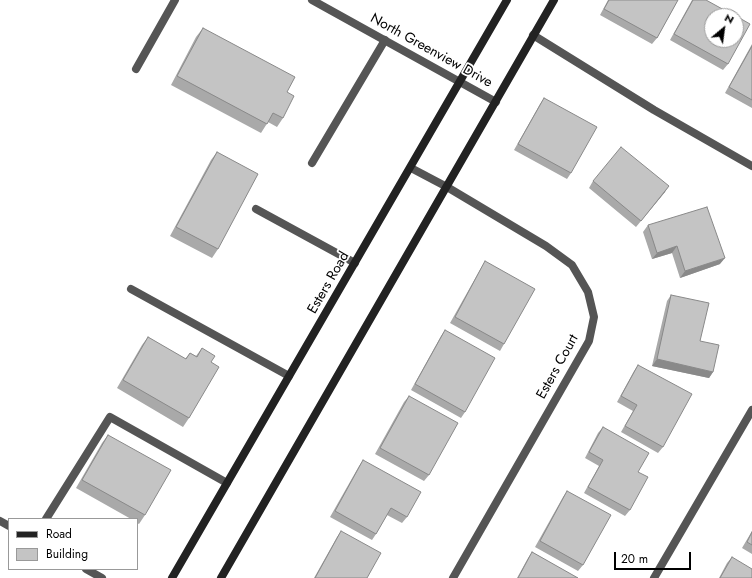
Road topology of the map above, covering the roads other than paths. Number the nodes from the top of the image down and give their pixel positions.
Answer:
1 (175, 0) edge
2 (312, 0) edge
3 (507, 0) edge
4 (554, 0) edge
5 (533, 35) junction
6 (385, 40) junction
7 (136, 68) dead end
8 (460, 83) junction
9 (496, 102) junction
10 (312, 163) dead end
11 (752, 166) edge
12 (411, 168) junction
13 (447, 187) junction
14 (256, 209) dead end
15 (355, 263) junction
16 (130, 289) dead end
17 (289, 376) junction
18 (752, 410) edge
19 (227, 483) junction
20 (47, 518) edge
21 (88, 570) edge
22 (102, 578) edge
23 (172, 578) edge
24 (221, 578) edge
25 (453, 578) edge
26 (654, 578) edge

1 - 7 street
2 - 6 street, North Greenview Drive
3 - 8 main road, Esters Road
4 - 5 main road
5 - 9 main road
5 - 11 street
6 - 8 street, North Greenview Drive
6 - 10 street
8 - 9 street, North Greenview Drive
8 - 12 main road, Esters Road
9 - 13 main road
12 - 13 street, Esters Court
12 - 15 main road, Esters Road
13 - 24 main road
13 - 25 street, Esters Court
14 - 15 street
15 - 17 main road, Esters Road
16 - 17 street
17 - 19 main road, Esters Road
18 - 26 street
19 - 20 street
19 - 23 main road, Esters Road
21 - 22 street

